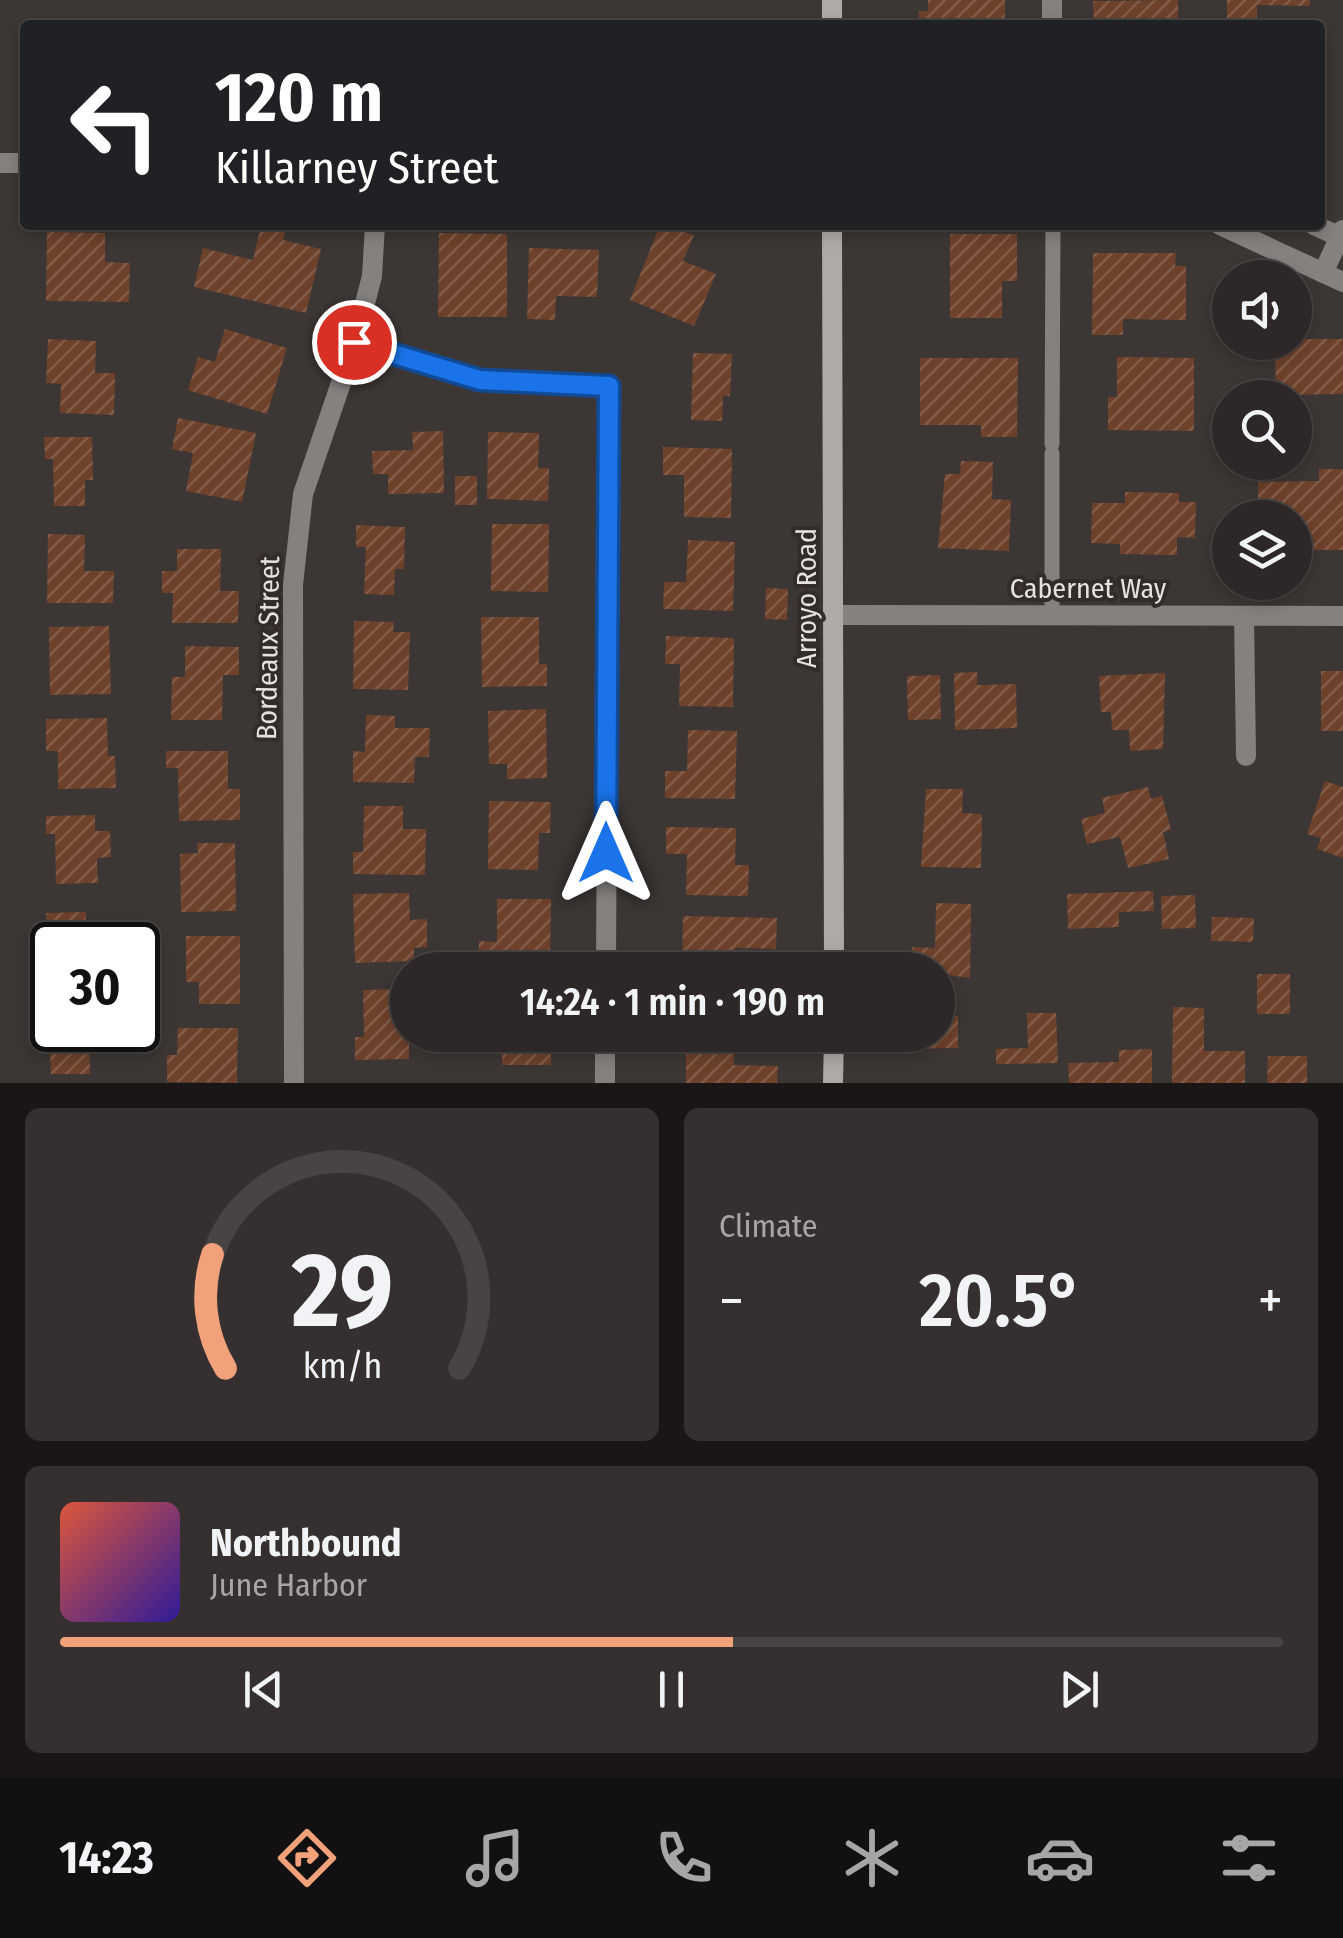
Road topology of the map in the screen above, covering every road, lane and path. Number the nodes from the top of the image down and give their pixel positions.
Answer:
1 (375, 230) edge
2 (832, 230) edge
3 (1052, 230) edge
4 (1231, 230) edge
5 (1342, 235) edge
6 (1323, 273) junction
7 (1343, 282) edge
8 (354, 342) junction
9 (833, 615) junction
10 (1052, 615) junction
11 (1244, 616) junction
12 (1343, 616) edge
13 (1246, 756) dead end
14 (606, 952) edge
15 (834, 952) edge
16 (605, 1052) edge
17 (834, 1052) edge
18 (294, 1083) edge
19 (605, 1083) edge
20 (834, 1083) edge

1 - 8 street, Bordeaux Street
2 - 9 street, Arroyo Road
3 - 10 lane
4 - 6 street
5 - 6 street
6 - 7 street
8 - 14 street
8 - 18 street, Bordeaux Street
9 - 10 street, Cabernet Way
9 - 15 street, Arroyo Road
10 - 11 street, Cabernet Way
11 - 12 street, Cabernet Way
11 - 13 street
16 - 19 street
17 - 20 street

